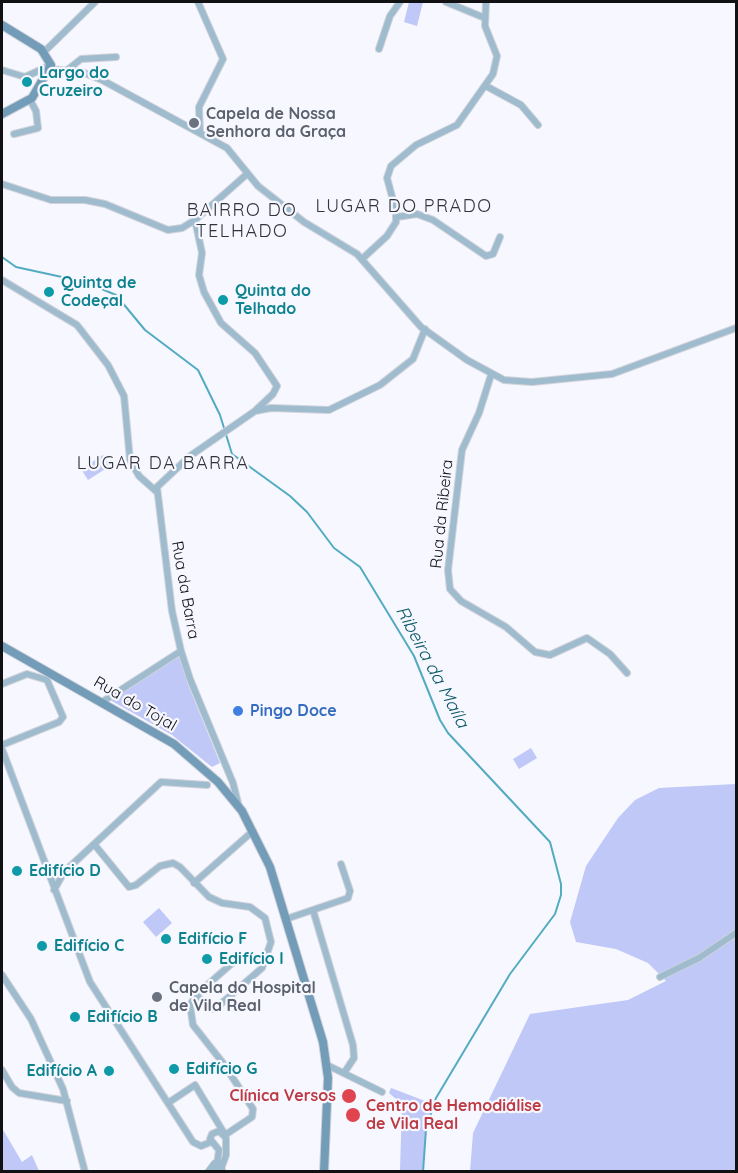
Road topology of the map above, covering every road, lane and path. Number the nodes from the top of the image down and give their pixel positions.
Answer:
1 (95, 2) edge
2 (198, 2) edge
3 (400, 2) edge
4 (446, 2) edge
5 (486, 2) edge
6 (485, 18) junction
7 (2, 25) edge
8 (379, 48) dead end
9 (44, 52) junction
10 (116, 57) dead end
11 (50, 67) junction
12 (2, 70) edge
13 (66, 71) junction
14 (486, 86) junction
15 (30, 100) junction
16 (2, 114) edge
17 (538, 125) dead end
18 (200, 133) junction
19 (14, 134) dead end
20 (247, 174) junction
21 (2, 184) edge
22 (397, 217) junction
23 (195, 220) junction
24 (500, 237) dead end
25 (362, 259) junction
26 (2, 280) edge
27 (736, 328) edge
28 (425, 329) junction
29 (491, 375) junction
30 (255, 411) junction
31 (157, 492) junction
32 (2, 646) edge
33 (181, 651) junction
34 (627, 673) dead end
35 (2, 684) edge
36 (102, 702) junction
37 (2, 747) edge
38 (229, 773) junction
39 (216, 780) junction
40 (207, 785) dead end
41 (239, 807) junction
42 (254, 831) junction
43 (93, 844) junction
44 (341, 864) dead end
45 (194, 883) junction
46 (54, 890) junction
47 (313, 910) junction
48 (286, 919) junction
49 (736, 933) edge
50 (266, 962) junction
51 (2, 975) edge
52 (660, 977) dead end
53 (196, 995) junction
54 (327, 1065) junction
55 (2, 1070) edge
56 (344, 1073) junction
57 (382, 1092) dead end
58 (67, 1101) junction
59 (168, 1103) junction
60 (225, 1137) junction
61 (211, 1142) junction
62 (218, 1147) junction
63 (220, 1168) edge
64 (209, 1171) edge
65 (86, 1172) edge
66 (202, 1172) edge
67 (324, 1172) edge

1 - 9 street
2 - 18 street
3 - 8 street
4 - 6 street
5 - 6 street
6 - 14 street
7 - 9 main road
9 - 11 main road
10 - 13 street
11 - 12 street
11 - 13 street
11 - 15 main road
13 - 18 street
14 - 17 street
14 - 22 street
15 - 16 main road
15 - 19 street
18 - 20 street
20 - 23 street
20 - 25 street
21 - 23 street
22 - 24 street
22 - 25 street
23 - 30 street
25 - 28 street
26 - 31 street
27 - 29 street
28 - 29 street
28 - 30 street
29 - 34 street, Rua da Ribeira
30 - 31 street
31 - 33 street, Rua da Barra
32 - 36 main road, Rua do Tojal
33 - 36 street
33 - 38 street, Rua da Barra
35 - 37 street
36 - 39 main road, Rua do Tojal
37 - 46 street
38 - 39 street
38 - 41 street, Rua da Barra
39 - 41 main road, Rua do Tojal
40 - 43 street
41 - 42 main road, Rua do Tojal
42 - 45 street
42 - 48 main road, Rua do Tojal
43 - 45 street
43 - 46 street
44 - 47 street
45 - 50 street
46 - 59 street
47 - 48 street
47 - 56 street
48 - 54 main road, Rua do Tojal
49 - 52 street
50 - 53 street
50 - 53 street
51 - 58 street
53 - 60 street
54 - 56 street
54 - 67 main road, Rua do Tojal
55 - 58 street
56 - 57 street
58 - 65 street
59 - 60 street
59 - 61 street
60 - 61 street
60 - 62 street
60 - 63 street
61 - 62 street
62 - 63 street
63 - 64 street
64 - 66 street

